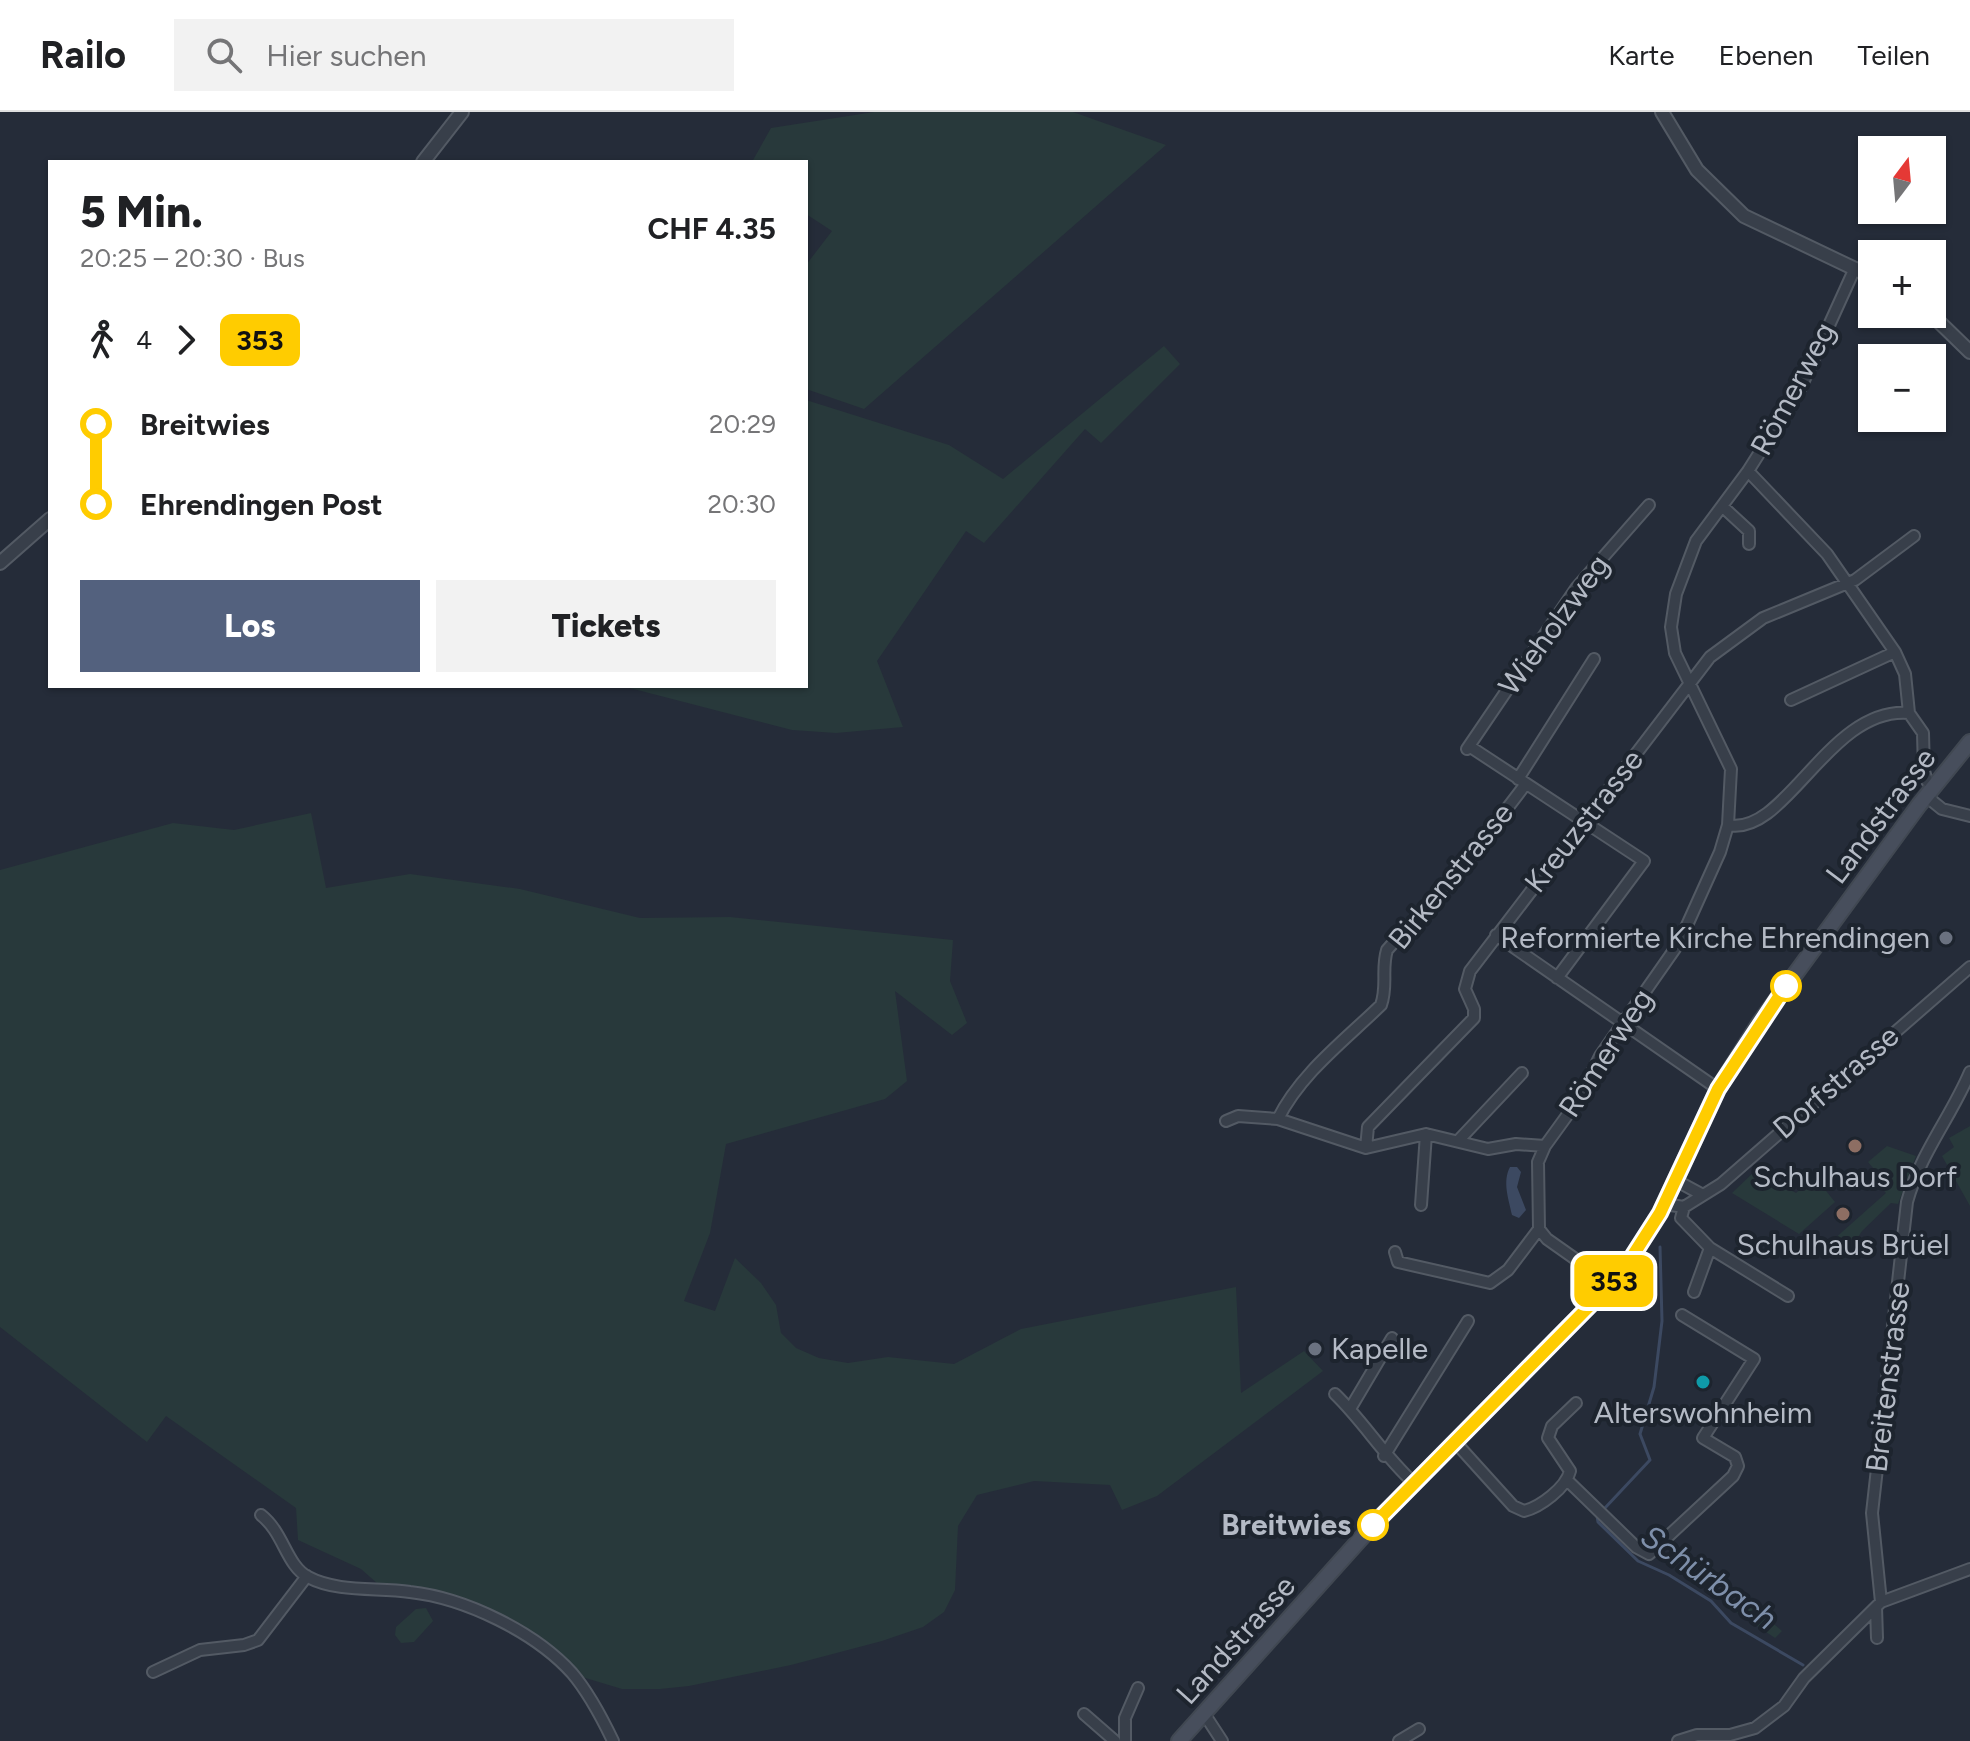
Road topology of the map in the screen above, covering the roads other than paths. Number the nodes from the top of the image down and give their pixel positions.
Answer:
1 (462, 112) edge
2 (1662, 112) edge
3 (425, 160) edge
4 (1855, 268) junction
5 (1858, 270) edge
6 (1945, 328) edge
7 (1970, 352) edge
8 (1748, 471) junction
9 (1649, 505) dead end
10 (1722, 506) junction
11 (48, 521) edge
12 (1914, 536) dead end
13 (1749, 544) dead end
14 (0, 563) edge
15 (1848, 583) junction
16 (1895, 652) junction
17 (1594, 659) dead end
18 (1691, 683) junction
19 (1791, 700) dead end
20 (1909, 713) junction
21 (1970, 742) edge
22 (1522, 782) junction
23 (1930, 791) junction
24 (1970, 816) edge
25 (1583, 821) junction
26 (1728, 825) junction
27 (1496, 935) junction
28 (1970, 967) edge
29 (1557, 978) junction
30 (1621, 1025) junction
31 (1970, 1072) edge
32 (1522, 1073) dead end
33 (1718, 1089) junction
34 (1278, 1119) junction
35 (1226, 1121) dead end
36 (1426, 1134) junction
37 (1458, 1141) junction
38 (1545, 1146) junction
39 (1366, 1148) junction
40 (1675, 1180) junction
41 (1701, 1194) junction
42 (1664, 1204) junction
43 (1421, 1205) dead end
44 (1684, 1207) junction
45 (1539, 1229) junction
46 (1710, 1248) junction
47 (1395, 1252) dead end
48 (1598, 1275) dead end
49 (1694, 1292) dead end
50 (1788, 1296) dead end
51 (1682, 1315) dead end
52 (1468, 1321) dead end
53 (1392, 1338) dead end
54 (1335, 1394) dead end
55 (1576, 1403) dead end
56 (1350, 1409) junction
57 (1456, 1443) junction
58 (1384, 1456) junction
59 (1568, 1481) junction
60 (1414, 1483) junction
61 (261, 1515) dead end
62 (1970, 1569) edge
63 (307, 1576) junction
64 (1878, 1604) junction
65 (1877, 1638) dead end
66 (153, 1672) dead end
67 (1138, 1688) dead end
68 (1084, 1714) dead end
69 (1205, 1715) junction
70 (1419, 1729) dead end
71 (1680, 1740) edge
72 (613, 1741) edge
73 (1115, 1741) edge
74 (1125, 1741) edge
75 (1179, 1741) edge
76 (1222, 1741) edge
77 (1399, 1741) edge

1 - 3 street
2 - 4 street
4 - 5 street
4 - 8 street, Römerweg
6 - 7 street
8 - 10 street, Römerweg
8 - 15 street
9 - 22 street, Wieholzweg
10 - 13 street
10 - 18 street, Römerweg
11 - 14 street
12 - 15 street, Kreuzstrasse
15 - 16 street
15 - 18 street, Kreuzstrasse
16 - 19 street
16 - 20 street
17 - 22 street, Birkenstrasse
18 - 25 street, Kreuzstrasse
18 - 26 street, Römerweg
20 - 23 street
20 - 26 street
21 - 23 main road, Landstrasse
22 - 25 street
22 - 34 street, Birkenstrasse
23 - 24 street
23 - 33 main road, Landstrasse
25 - 27 street, Kreuzstrasse
25 - 29 street
26 - 30 street, Römerweg
27 - 29 street
27 - 39 street, Kreuzstrasse
28 - 41 street, Dorfstrasse
29 - 30 street
30 - 33 street
30 - 38 street, Römerweg
31 - 64 street, Breitenstrasse
32 - 37 street
33 - 40 main road, Landstrasse
34 - 35 street
34 - 39 street
36 - 37 street
36 - 39 street
36 - 43 street
37 - 38 street
38 - 45 street, Römerweg
40 - 41 street
40 - 42 main road, Landstrasse
41 - 44 street, Dorfstrasse
42 - 44 street
42 - 57 main road, Landstrasse
44 - 46 street
45 - 47 street
45 - 48 street
46 - 49 street
46 - 50 street
51 - 59 street
52 - 58 street
53 - 56 street
54 - 56 street
55 - 59 street
56 - 58 street
57 - 59 street
57 - 60 main road, Landstrasse
58 - 60 street
60 - 69 main road, Landstrasse
61 - 63 street
62 - 64 street
63 - 66 street
63 - 72 street
64 - 65 street, Breitenstrasse
64 - 71 street
67 - 74 street
68 - 73 street
69 - 75 main road, Landstrasse
69 - 76 street
70 - 77 street

